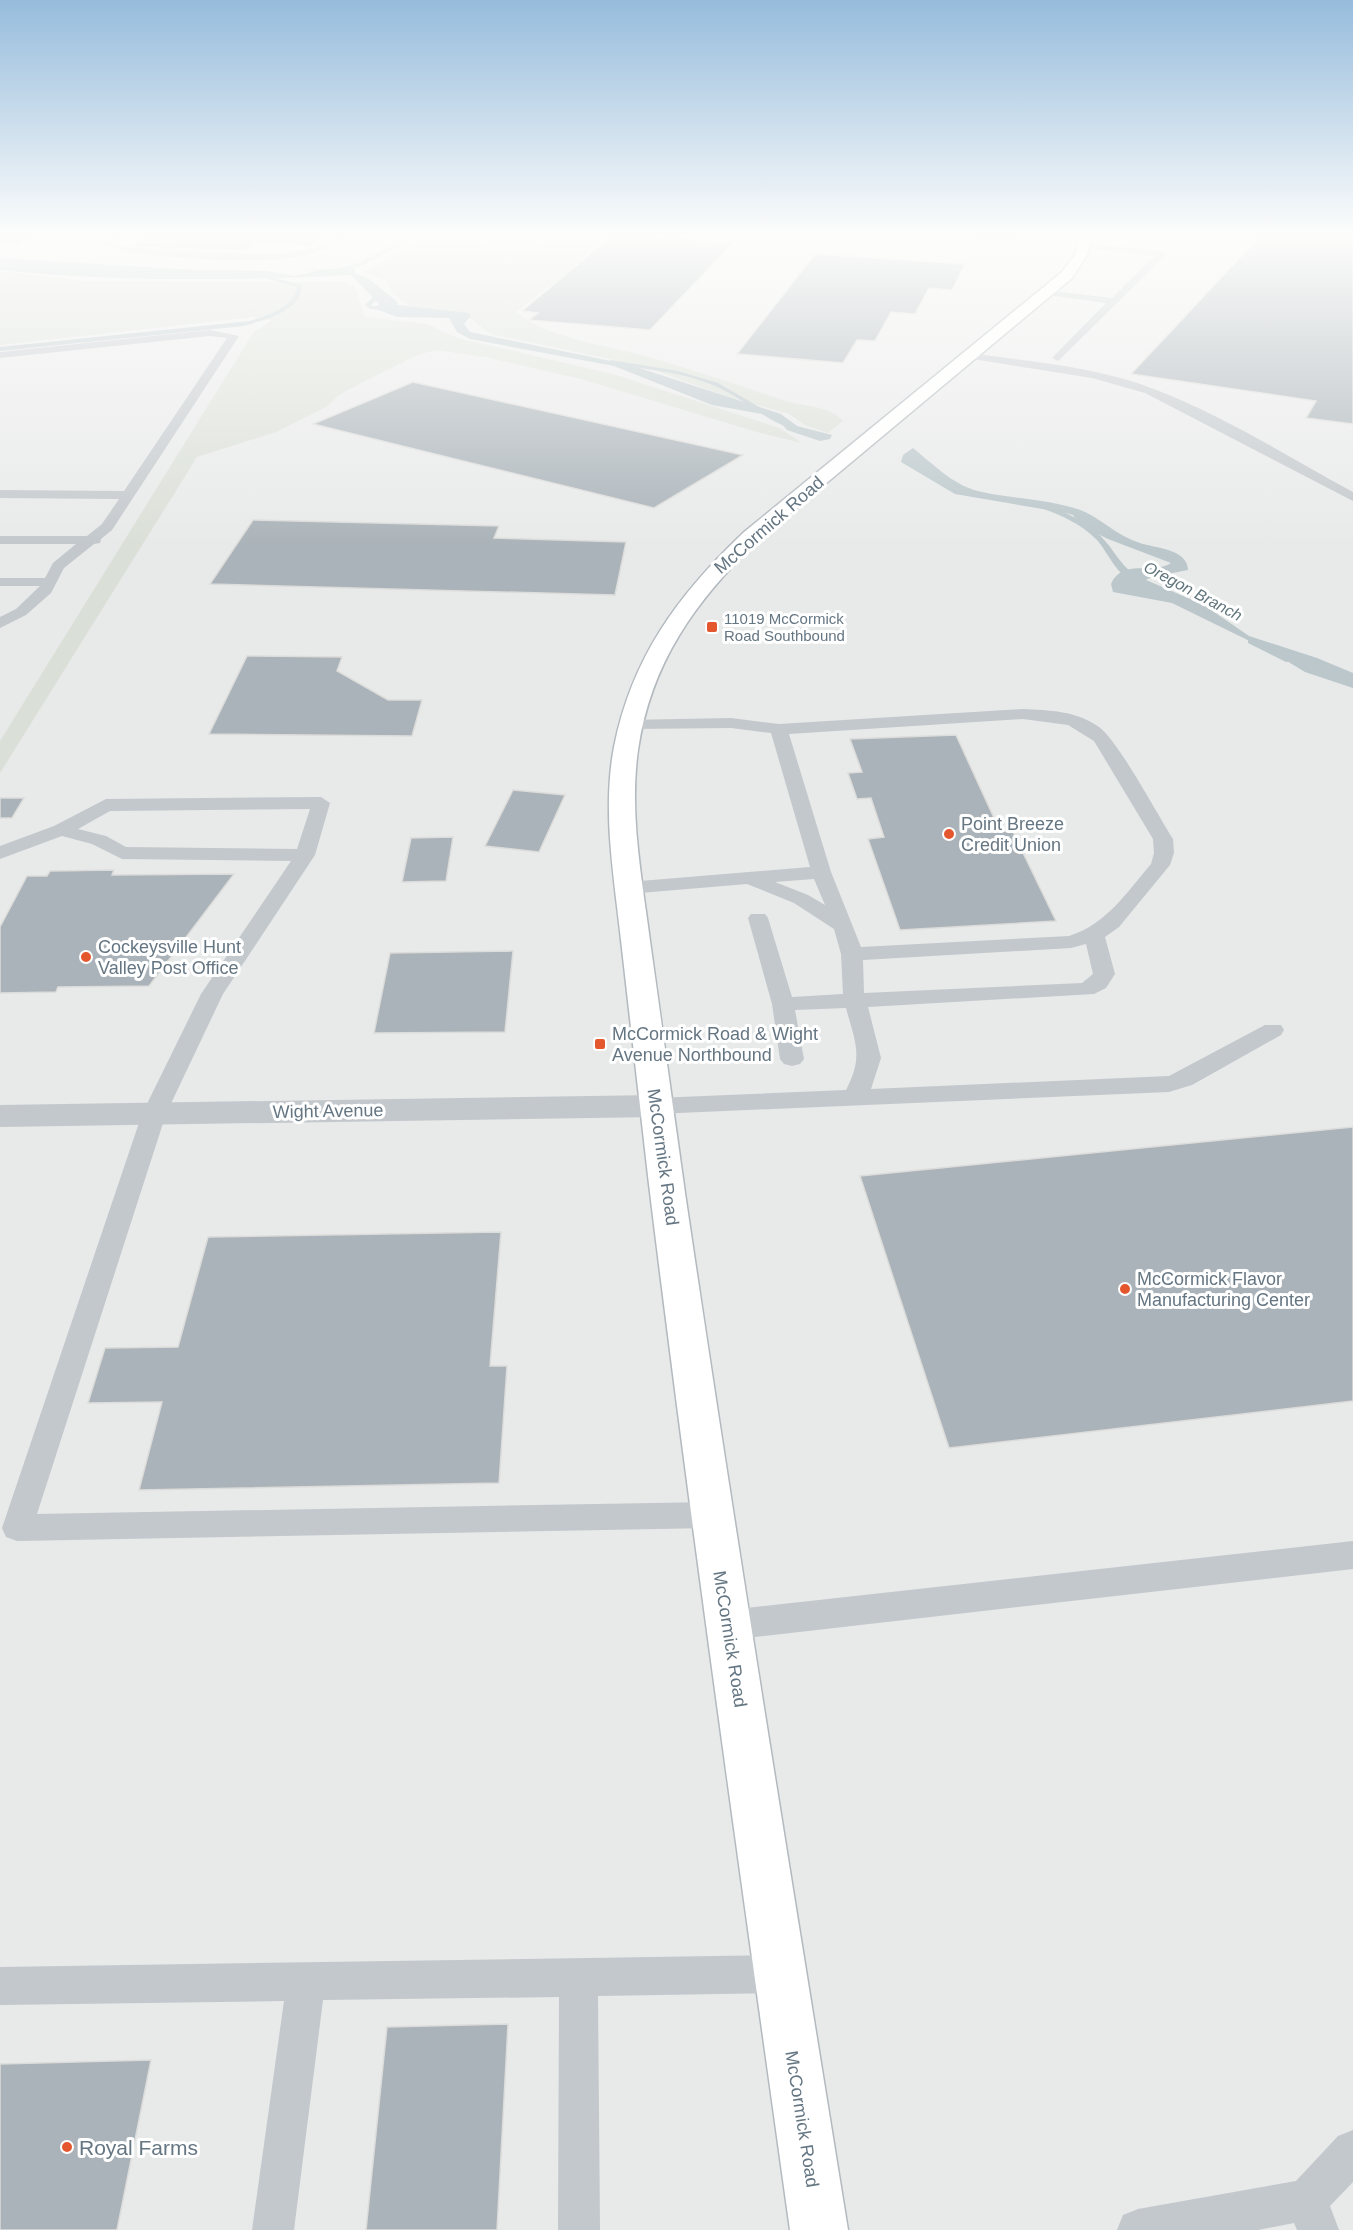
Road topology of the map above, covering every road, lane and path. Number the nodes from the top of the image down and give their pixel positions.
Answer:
1 (162, 338) edge
2 (233, 338) edge
3 (992, 338) edge
4 (1078, 338) edge
5 (0, 355) edge
6 (970, 356) junction
7 (1058, 358) dead end
8 (0, 494) edge
9 (129, 495) junction
10 (1353, 497) edge
11 (0, 540) edge
12 (94, 540) junction
13 (0, 582) edge
14 (50, 582) junction
15 (0, 623) edge
16 (632, 724) junction
17 (779, 729) junction
18 (61, 830) junction
19 (0, 853) edge
20 (305, 855) junction
21 (821, 872) junction
22 (750, 879) junction
23 (628, 888) junction
24 (758, 918) dead end
25 (844, 926) junction
26 (1094, 935) junction
27 (852, 954) junction
28 (854, 1000) junction
29 (783, 1004) junction
30 (1274, 1030) dead end
31 (792, 1059) dead end
32 (854, 1098) junction
33 (656, 1106) junction
34 (154, 1114) junction
35 (0, 1116) edge
36 (711, 1515) junction
37 (1353, 1555) edge
38 (728, 1625) junction
39 (780, 1974) junction
40 (578, 1978) junction
41 (306, 1982) junction
42 (0, 1986) edge
43 (1353, 2151) edge
44 (1312, 2215) edge
45 (273, 2230) edge
46 (579, 2230) edge
47 (819, 2230) edge
48 (1138, 2230) edge

1 - 5 lane
2 - 9 lane
3 - 6 main road, McCormick Road
4 - 7 lane
6 - 10 lane
6 - 16 main road, McCormick Road
8 - 9 lane
9 - 12 lane
11 - 12 lane
12 - 14 lane
13 - 14 lane
14 - 15 lane
16 - 17 lane
16 - 23 main road, McCormick Road
17 - 21 lane
17 - 26 lane
18 - 19 lane
18 - 20 lane
18 - 20 lane
20 - 34 lane
21 - 22 lane
21 - 25 lane
22 - 23 lane
22 - 25 lane
23 - 33 main road, McCormick Road
24 - 29 lane
25 - 27 lane
26 - 27 lane
26 - 28 lane
27 - 28 lane
28 - 29 lane
28 - 32 lane
29 - 31 lane
30 - 32 lane
32 - 33 lane
33 - 34 street, Wight Avenue
33 - 36 main road, McCormick Road
34 - 35 street, Wight Avenue
34 - 36 lane
36 - 38 main road, McCormick Road
37 - 38 lane
38 - 39 main road, McCormick Road
39 - 40 lane
39 - 47 main road, McCormick Road
40 - 41 lane
40 - 46 lane
41 - 42 lane
41 - 45 lane
43 - 44 lane
44 - 48 lane

